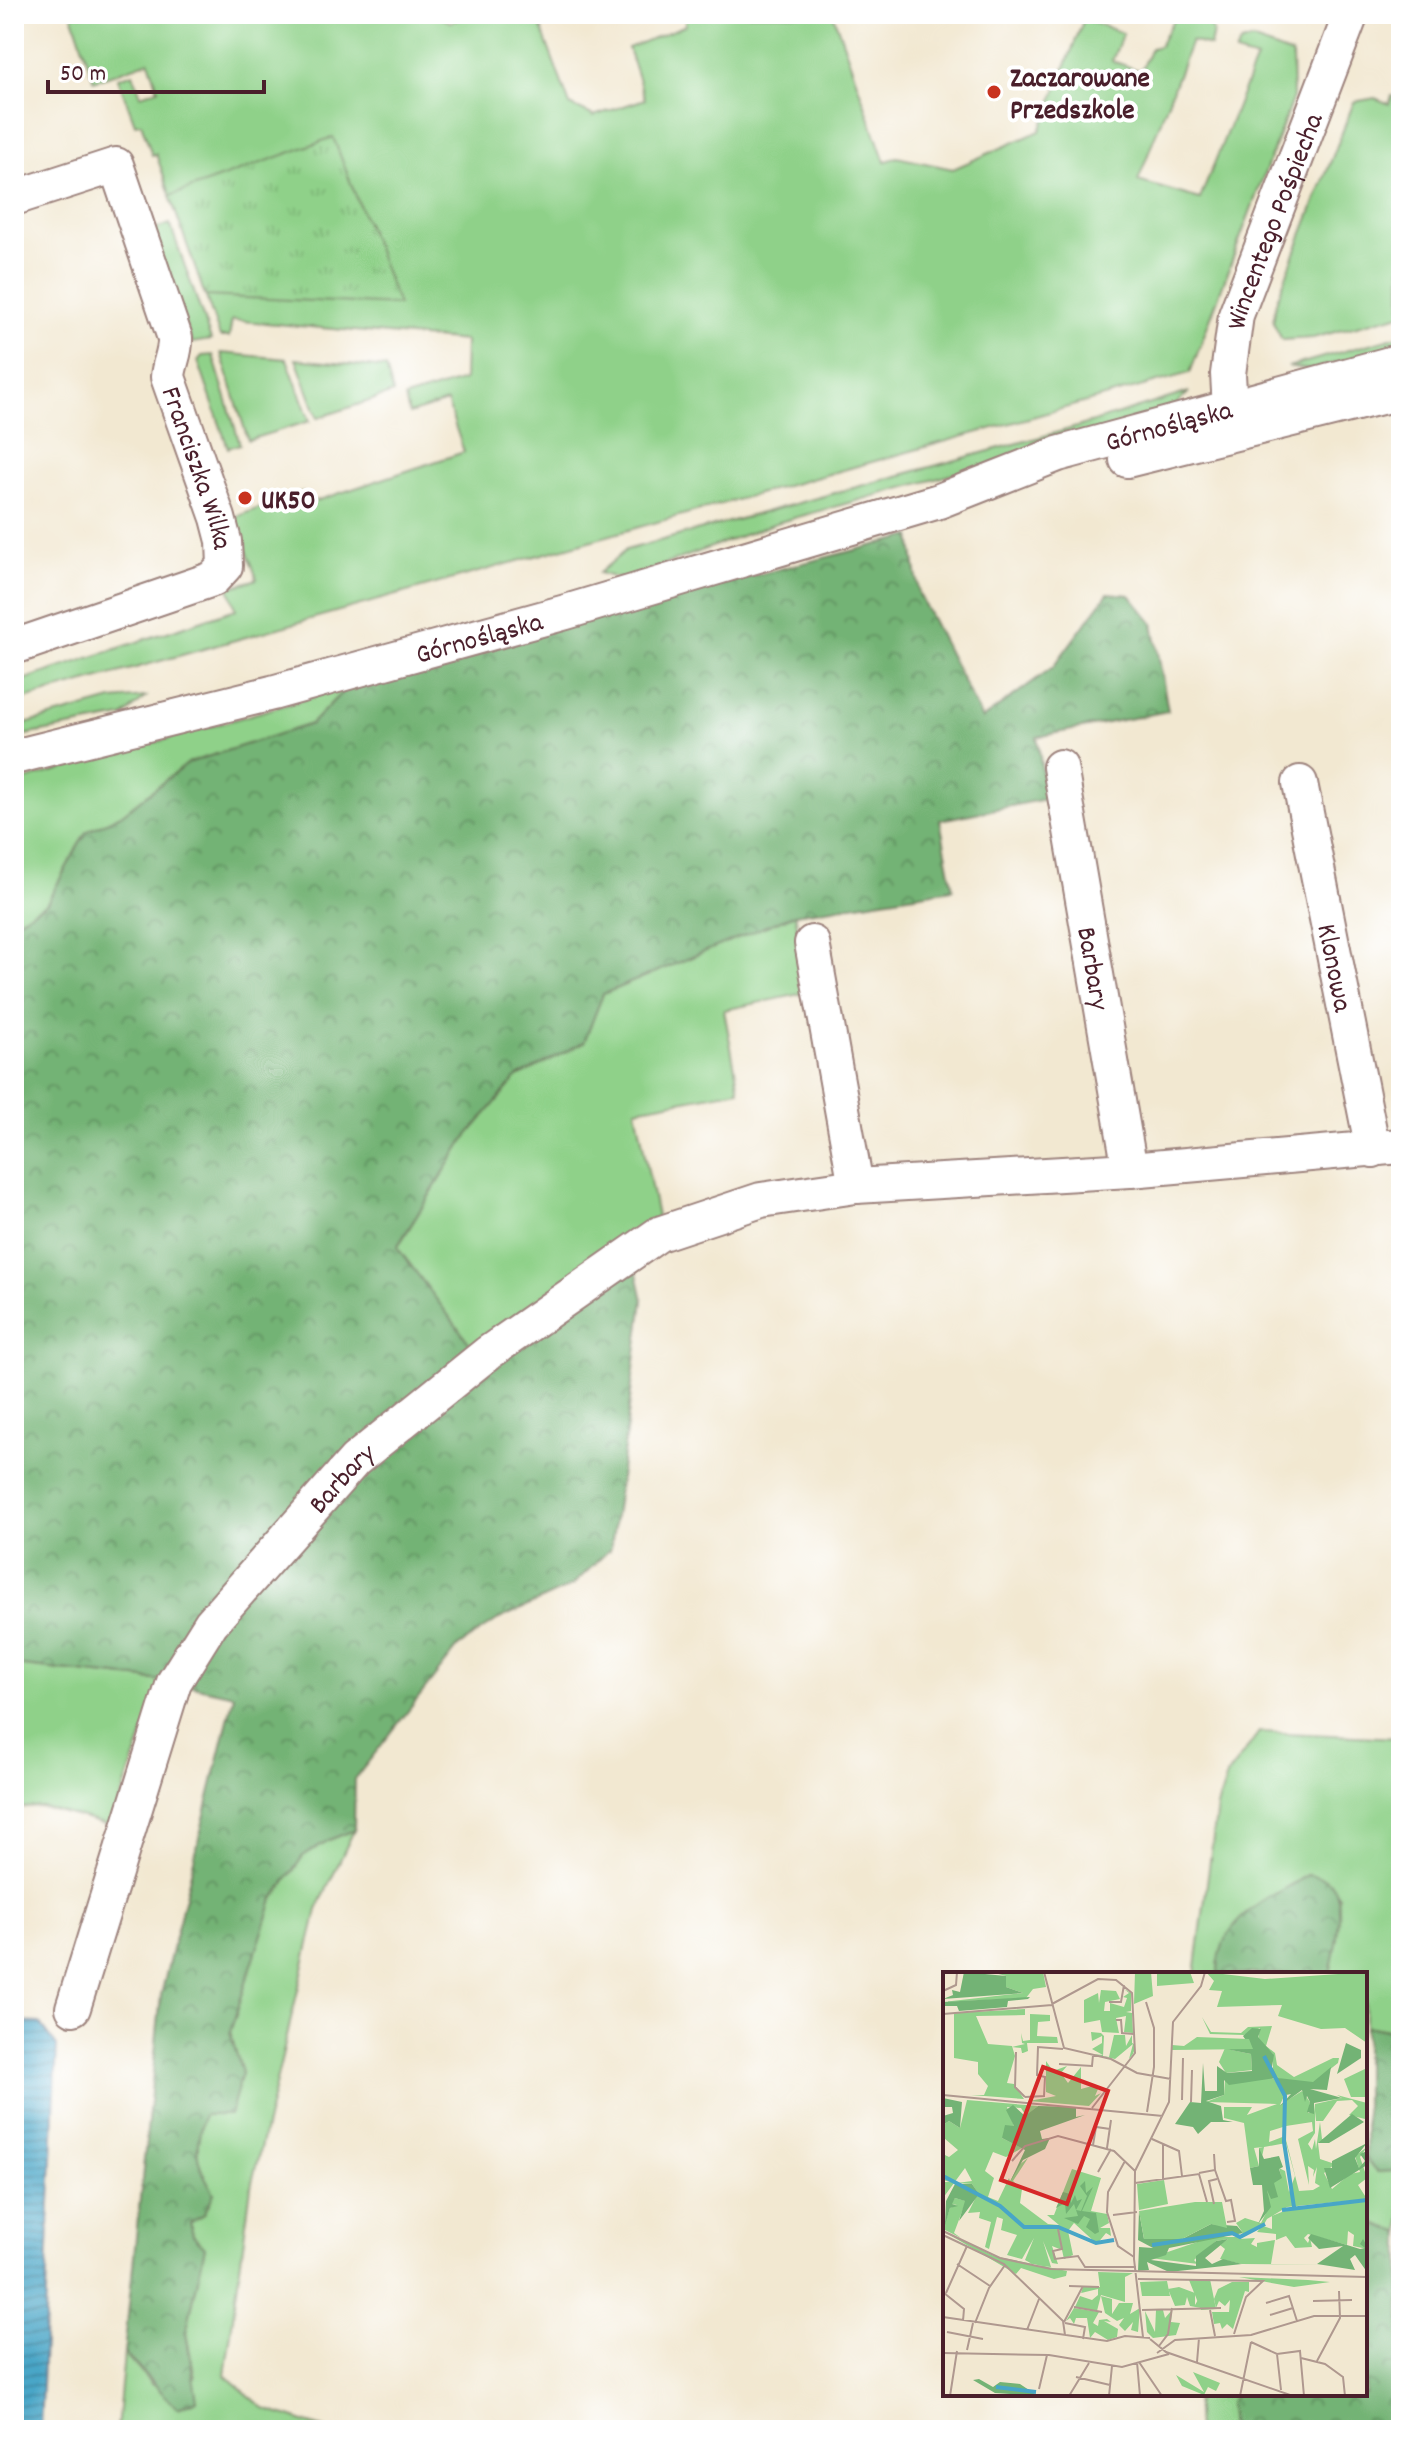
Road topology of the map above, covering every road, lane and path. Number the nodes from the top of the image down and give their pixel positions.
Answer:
1 (1351, 14) edge
2 (14, 198) edge
3 (1401, 361) edge
4 (1401, 392) edge
5 (1233, 422) junction
6 (14, 647) edge
7 (14, 757) edge
8 (1060, 767) dead end
9 (1300, 783) dead end
10 (812, 943) dead end
11 (1387, 1148) edge
12 (1130, 1170) junction
13 (856, 1186) junction
14 (73, 2008) dead end

1 - 5 street, Wincentego Pośpiecha
2 - 6 street, Franciszka Wilka
3 - 5 street, Górnośląska
4 - 5 street, Górnośląska
5 - 7 street, Górnośląska
8 - 12 street, Barbary
9 - 11 street, Klonowa
10 - 13 street
11 - 12 street, Barbary
12 - 13 street, Barbary
13 - 14 street, Barbary

